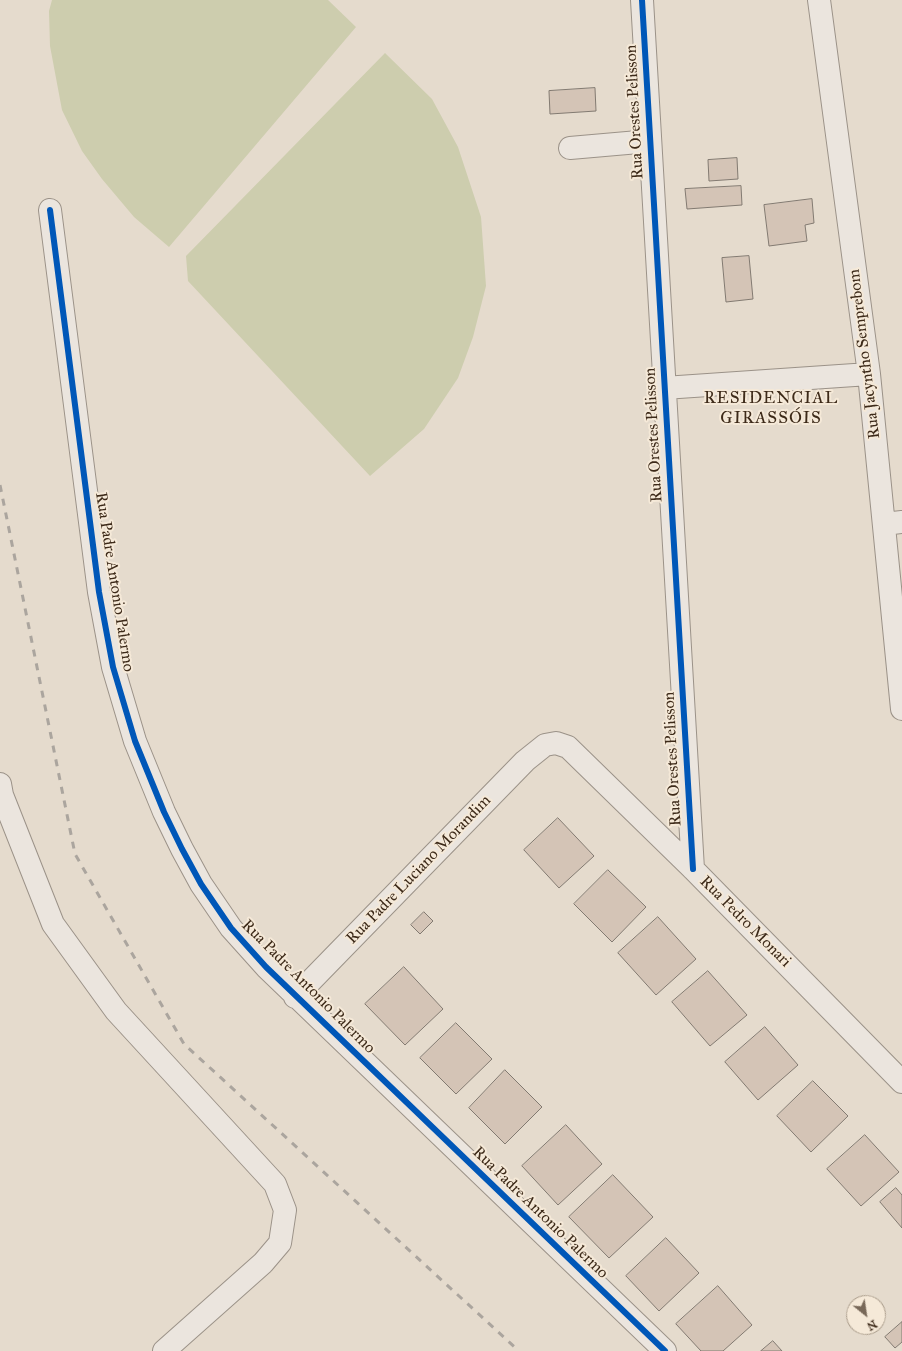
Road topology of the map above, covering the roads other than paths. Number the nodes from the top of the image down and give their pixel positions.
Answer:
1 (642, 0) edge
2 (819, 0) edge
3 (650, 141) junction
4 (570, 148) dead end
5 (50, 210) dead end
6 (869, 374) junction
7 (664, 388) junction
8 (893, 523) edge
9 (902, 709) edge
10 (545, 745) joint
11 (0, 784) edge
12 (693, 869) junction
13 (295, 997) junction
14 (902, 1082) edge
15 (164, 1351) edge
16 (665, 1351) edge

1 - 3 street, Rua Orestes Pelisson
2 - 6 street, Rua Jacyntho Semprebom
3 - 4 street
3 - 7 street, Rua Orestes Pelisson
5 - 13 street, Rua Padre Antonio Palermo
6 - 7 street
6 - 8 street, Rua Jacyntho Semprebom
7 - 12 street, Rua Orestes Pelisson
8 - 9 street, Rua Jacyntho Semprebom
10 - 12 street, Rua Pedro Monari
10 - 13 street, Rua Padre Luciano Morandim
11 - 15 street
12 - 14 street, Rua Pedro Monari
13 - 16 street, Rua Padre Antonio Palermo

